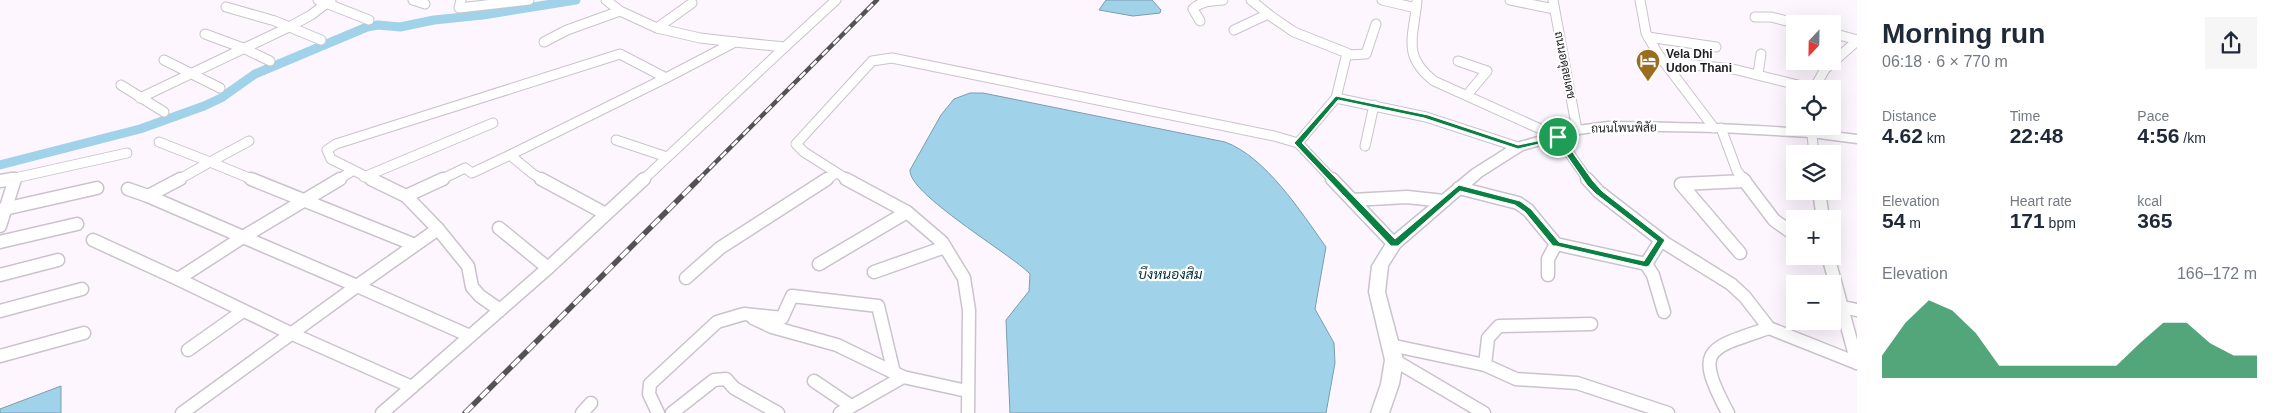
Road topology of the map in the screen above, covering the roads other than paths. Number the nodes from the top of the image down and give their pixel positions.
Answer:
1 (413, 0) edge
2 (461, 0) edge
3 (529, 0) edge
4 (606, 0) edge
5 (836, 0) edge
6 (1223, 0) edge
7 (1251, 0) edge
8 (1382, 0) edge
9 (1510, 0) edge
10 (1640, 0) edge
11 (326, 1) edge
12 (1203, 1) edge
13 (692, 2) dead end
14 (425, 4) dead end
15 (1417, 4) edge
16 (1554, 4) edge
17 (226, 7) dead end
18 (620, 11) junction
19 (1266, 15) junction
20 (1755, 17) dead end
21 (369, 20) dead end
22 (1200, 21) dead end
23 (1786, 21) edge
24 (1376, 24) dead end
25 (291, 26) junction
26 (657, 28) junction
27 (1234, 30) dead end
28 (205, 34) dead end
29 (1841, 36) edge
30 (1648, 37) junction
31 (321, 40) dead end
32 (1857, 41) edge
33 (544, 42) dead end
34 (735, 42) junction
35 (785, 47) junction
36 (243, 48) junction
37 (1716, 48) dead end
38 (1761, 54) dead end
39 (1347, 55) junction
40 (164, 60) dead end
41 (270, 61) dead end
42 (1458, 61) dead end
43 (1664, 62) junction
44 (192, 74) junction
45 (1758, 74) junction
46 (666, 78) junction
47 (1819, 80) edge
48 (1786, 82) edge
49 (121, 85) dead end
50 (220, 88) dead end
51 (1468, 95) junction
52 (140, 98) junction
53 (1336, 98) junction
54 (1374, 105) junction
55 (164, 112) dead end
56 (493, 123) dead end
57 (1717, 128) junction
58 (1786, 129) edge
59 (1577, 130) junction
60 (1837, 135) edge
61 (1558, 137) junction
62 (1857, 139) edge
63 (616, 140) dead end
64 (250, 141) dead end
65 (158, 142) dead end
66 (1298, 143) junction
67 (1365, 146) dead end
68 (1518, 147) junction
69 (128, 153) dead end
70 (510, 155) junction
71 (667, 157) junction
72 (210, 162) junction
73 (352, 171) junction
74 (836, 173) junction
75 (364, 177) junction
76 (15, 178) junction
77 (0, 181) edge
78 (1745, 181) junction
79 (97, 188) dead end
80 (1459, 188) junction
81 (128, 189) dead end
82 (148, 196) junction
83 (406, 196) junction
84 (304, 200) junction
85 (1352, 200) junction
86 (1444, 201) junction
87 (3, 209) edge
88 (907, 212) junction
89 (606, 214) junction
90 (77, 224) dead end
91 (0, 226) edge
92 (499, 228) dead end
93 (438, 229) junction
94 (1786, 229) edge
95 (243, 237) junction
96 (93, 240) dead end
97 (1661, 240) junction
98 (0, 242) edge
99 (1394, 244) junction
100 (1556, 244) junction
101 (415, 245) junction
102 (945, 247) junction
103 (1740, 253) dead end
104 (58, 260) dead end
105 (819, 264) dead end
106 (1646, 264) junction
107 (1830, 265) edge
108 (548, 268) junction
109 (874, 272) dead end
110 (0, 275) edge
111 (1548, 275) dead end
112 (686, 278) dead end
113 (178, 279) junction
114 (357, 286) junction
115 (82, 289) dead end
116 (1842, 307) junction
117 (500, 310) junction
118 (1857, 310) edge
119 (244, 311) junction
120 (0, 312) edge
121 (1664, 312) dead end
122 (744, 314) junction
123 (1591, 324) dead end
124 (1769, 328) junction
125 (84, 333) dead end
126 (290, 333) junction
127 (470, 336) junction
128 (1390, 345) junction
129 (188, 350) dead end
130 (0, 356) edge
131 (1394, 360) junction
132 (1857, 363) edge
133 (1485, 366) junction
134 (899, 375) junction
135 (814, 381) dead end
136 (412, 387) junction
137 (967, 391) junction
138 (846, 410) edge
139 (1478, 411) edge
140 (182, 413) edge
141 (382, 413) edge
142 (658, 413) edge
143 (672, 413) edge
144 (778, 413) edge
145 (968, 413) edge
146 (1380, 413) edge
147 (1668, 413) edge
148 (1728, 413) edge

1 - 14 street
2 - 3 street
4 - 18 street
5 - 35 street
6 - 12 street
7 - 19 street
8 - 15 street
9 - 16 street
10 - 30 street
11 - 21 street
11 - 25 street
12 - 22 street
13 - 26 street
15 - 51 street
16 - 59 street, ถนนอดุลยเดช
17 - 25 street
18 - 26 street
18 - 33 street
19 - 27 street
19 - 39 street
20 - 23 street
24 - 39 street
25 - 31 street
25 - 36 street
26 - 34 street
28 - 36 street
29 - 32 street
30 - 37 street
30 - 43 street
32 - 47 street
34 - 35 street
34 - 46 street
35 - 71 street
36 - 41 street
36 - 44 street
38 - 45 street
39 - 53 street
40 - 44 street
42 - 51 street
43 - 45 street
43 - 57 street
44 - 50 street
44 - 52 street
45 - 48 street
46 - 70 street
46 - 73 street
49 - 52 street
51 - 61 street
52 - 55 street
53 - 54 street
53 - 66 street
54 - 67 street
54 - 68 street
56 - 75 street
57 - 58 street, ถนนโพนพิสัย
57 - 59 street, ถนนโพนพิสัย
57 - 78 street
59 - 61 street, ถนนโพนพิสัย
60 - 62 street, ถนนโพนพิสัย
61 - 68 street, ถนนโพนพิสัย
61 - 97 street
63 - 71 street
64 - 72 street
65 - 72 street
66 - 74 street
66 - 85 street
68 - 80 street, ถนนโพนพิสัย
69 - 76 street
70 - 83 street
70 - 89 street
71 - 89 street
72 - 82 street
72 - 84 street
73 - 75 street
73 - 84 street
74 - 88 street
74 - 112 street
75 - 83 street
76 - 77 street
76 - 87 street
78 - 94 street
78 - 103 street
79 - 87 street
80 - 86 street, ถนนโพนพิสัย
80 - 100 street
81 - 82 street
82 - 95 street
83 - 93 street
84 - 95 street
84 - 101 street
85 - 86 street
85 - 99 street
86 - 99 street, ถนนโพนพิสัย
87 - 91 street
88 - 102 street
88 - 105 street
89 - 108 street
90 - 98 street
92 - 108 street
93 - 101 street
93 - 117 street
95 - 113 street
95 - 114 street
96 - 113 street
97 - 106 street
97 - 124 street
99 - 128 street, ถนนโพนพิสัย
100 - 106 street
100 - 111 street
101 - 114 street
102 - 109 street
102 - 137 street
104 - 110 street
106 - 121 street
107 - 116 street
108 - 117 street
113 - 119 street
114 - 126 street
114 - 127 street
115 - 120 street
116 - 118 street
116 - 132 street
117 - 127 street
119 - 126 street
119 - 129 street
122 - 134 street
122 - 134 street
122 - 142 street
123 - 133 street
124 - 132 street
124 - 148 street
125 - 130 street
126 - 136 street
126 - 140 street
127 - 136 street
128 - 131 street, ถนนโพนพิสัย
128 - 133 street
131 - 139 street
131 - 146 street, ถนนโพนพิสัย
133 - 147 street
134 - 137 street
134 - 138 street
135 - 138 street
136 - 141 street
137 - 145 street
143 - 144 street

